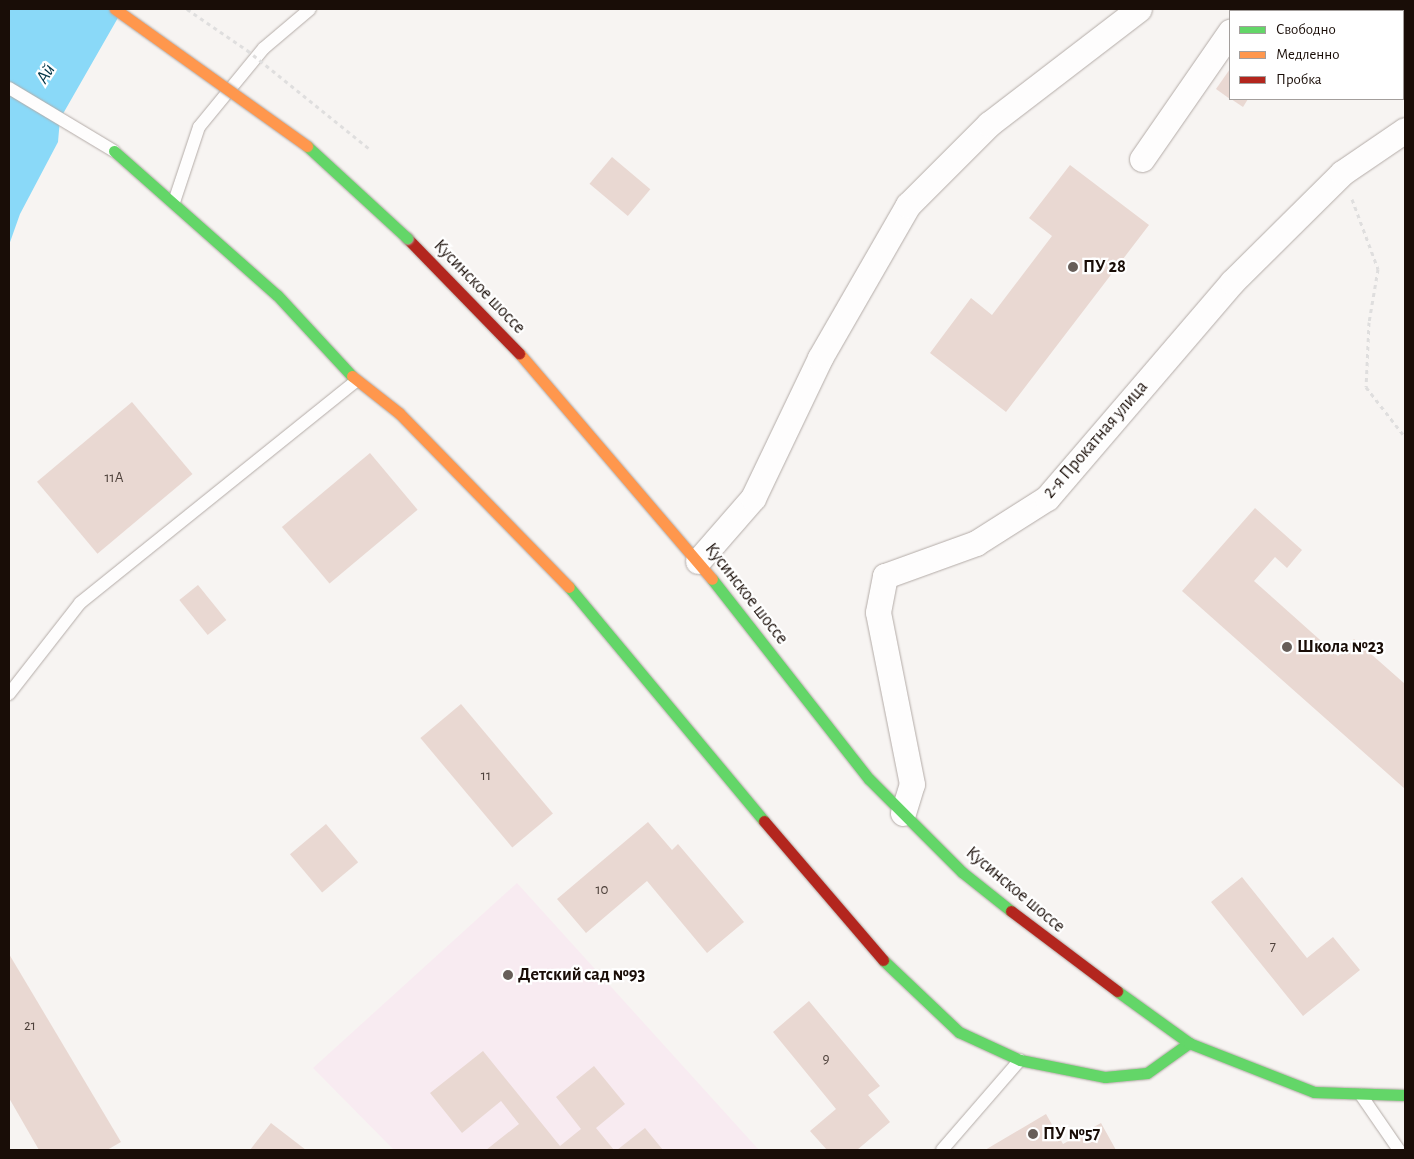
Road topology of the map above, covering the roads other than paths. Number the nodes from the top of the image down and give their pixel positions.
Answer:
1 (115, 9) edge
2 (310, 9) edge
3 (1138, 9) edge
4 (1229, 33) edge
5 (9, 88) edge
6 (1405, 130) edge
7 (114, 151) joint
8 (1142, 159) dead end
9 (174, 202) junction
10 (356, 381) junction
11 (698, 561) junction
12 (9, 694) edge
13 (903, 812) junction
14 (1189, 1043) junction
15 (1020, 1060) junction
16 (1360, 1093) junction
17 (1405, 1095) edge
18 (942, 1150) edge
19 (1399, 1150) edge

1 - 11 main road, Кусинское шоссе, bridge
2 - 9 lane
3 - 11 street
4 - 8 street
5 - 7 lane
6 - 13 street, 2-я Прокатная улица
7 - 9 main road
9 - 10 main road
10 - 12 lane
10 - 15 main road
11 - 13 main road, Кусинское шоссе
13 - 14 main road, Кусинское шоссе
14 - 15 main road
14 - 16 main road, Кусинское шоссе
15 - 18 lane
16 - 17 main road, Кусинское шоссе
16 - 19 lane

